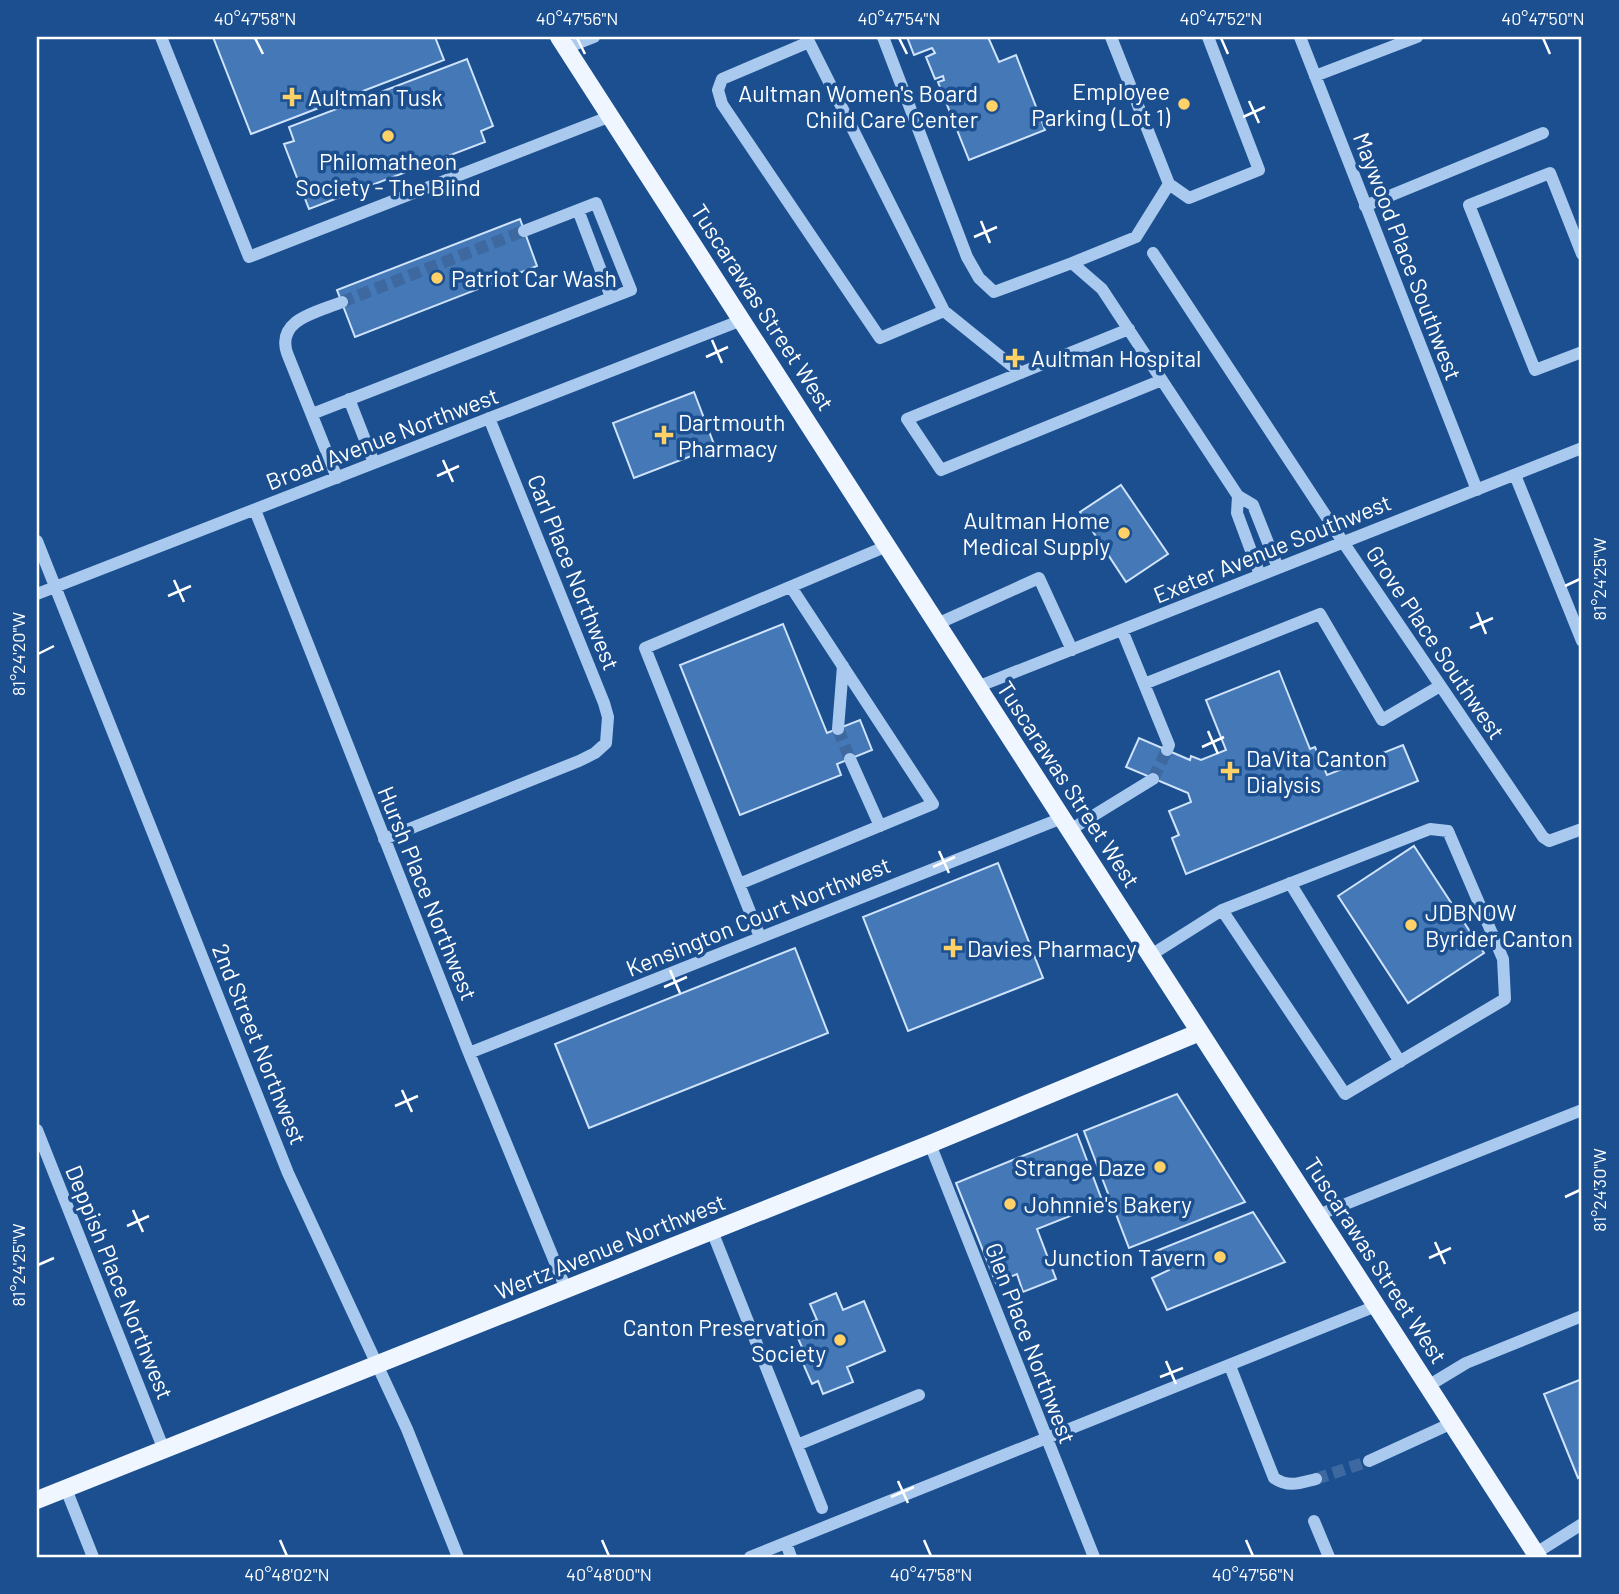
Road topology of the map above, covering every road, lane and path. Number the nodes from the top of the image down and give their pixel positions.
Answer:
1 (161, 37) edge
2 (594, 37) edge
3 (883, 37) edge
4 (1111, 37) edge
5 (1208, 37) edge
6 (1300, 37) edge
7 (1417, 37) edge
8 (562, 42) edge
9 (1315, 76) junction
10 (611, 116) junction
11 (1544, 133) dead end
12 (1169, 184) junction
13 (1365, 206) junction
14 (578, 210) junction
15 (524, 231) tunnel mouth
16 (1153, 253) dead end
17 (1582, 254) edge
18 (1072, 263) junction
19 (611, 297) junction
20 (342, 302) tunnel mouth
21 (944, 311) junction
22 (742, 320) junction
23 (1125, 323) junction
24 (1582, 352) edge
25 (1021, 373) junction
26 (1162, 380) junction
27 (349, 399) junction
28 (312, 414) junction
29 (489, 418) junction
30 (1582, 448) edge
31 (374, 463) junction
32 (1515, 475) junction
33 (337, 478) junction
34 (1477, 490) junction
35 (1238, 496) junction
36 (255, 510) junction
37 (37, 541) edge
38 (1343, 542) junction
39 (887, 546) junction
40 (1278, 568) junction
41 (1260, 575) junction
42 (55, 587) junction
43 (791, 587) junction
44 (37, 594) edge
45 (937, 624) junction
46 (1122, 630) junction
47 (1582, 641) edge
48 (1072, 650) junction
49 (843, 666) junction
50 (1144, 684) junction
51 (1440, 686) junction
52 (977, 687) junction
53 (838, 729) tunnel mouth
54 (1167, 750) tunnel mouth
55 (850, 759) tunnel mouth
56 (1153, 779) tunnel mouth
57 (1066, 824) junction
58 (880, 826) junction
59 (1582, 829) edge
60 (384, 839) junction
61 (1290, 883) junction
62 (739, 884) junction
63 (1222, 910) junction
64 (760, 937) junction
65 (1151, 955) junction
66 (1200, 1032) junction
67 (469, 1053) junction
68 (1400, 1062) junction
69 (1582, 1110) edge
70 (37, 1130) edge
71 (930, 1144) junction
72 (1318, 1215) junction
73 (712, 1231) junction
74 (566, 1289) junction
75 (1377, 1306) junction
76 (1582, 1315) edge
77 (376, 1366) junction
78 (1230, 1366) junction
79 (1428, 1386) junction
80 (919, 1395) dead end
81 (1452, 1423) junction
82 (1046, 1440) junction
83 (797, 1445) junction
84 (164, 1450) junction
85 (1369, 1461) tunnel mouth
86 (1316, 1479) tunnel mouth
87 (66, 1489) junction
88 (37, 1500) edge
89 (822, 1508) dead end
90 (1314, 1521) dead end
91 (1582, 1524) edge
92 (786, 1543) junction
93 (1537, 1555) edge
94 (93, 1557) edge
95 (458, 1557) edge
96 (750, 1557) edge
97 (791, 1557) edge
98 (1094, 1557) edge
99 (1329, 1557) edge

1 - 10 street
2 - 8 street
3 - 18 street
4 - 12 street
5 - 12 street
6 - 9 street, Maywood Place Southwest
7 - 9 street
8 - 10 main road, Tuscarawas Street West
9 - 13 street, Maywood Place Southwest
10 - 22 main road, Tuscarawas Street West
11 - 13 street
12 - 18 street
13 - 34 street, Maywood Place Southwest
14 - 15 street
14 - 19 street
14 - 19 street
16 - 38 street, Grove Place Southwest
17 - 24 street
18 - 23 street
19 - 27 street
20 - 28 street
21 - 21 street
21 - 25 street
22 - 29 street, Broad Avenue Northwest
22 - 39 main road, Tuscarawas Street West
23 - 25 street
23 - 26 street
25 - 26 street
26 - 35 street
27 - 28 street
27 - 31 street
28 - 33 street
29 - 31 street, Broad Avenue Northwest
29 - 60 street, Carl Place Northwest
30 - 32 street, Exeter Avenue Southwest
31 - 33 street, Broad Avenue Northwest
32 - 34 street, Exeter Avenue Southwest
32 - 47 street
33 - 36 street, Broad Avenue Northwest
34 - 38 street, Exeter Avenue Southwest
35 - 40 street
35 - 41 street
36 - 42 street, Broad Avenue Northwest
36 - 60 street, Hursh Place Northwest
37 - 42 street, 2nd Street Northwest
38 - 40 street, Exeter Avenue Southwest
38 - 51 street, Grove Place Southwest
39 - 43 street
39 - 45 main road, Tuscarawas Street West
40 - 41 street, Exeter Avenue Southwest
41 - 46 street, Exeter Avenue Southwest
42 - 44 street, Broad Avenue Northwest
42 - 77 street, 2nd Street Northwest
43 - 49 street
43 - 62 street
45 - 48 street
45 - 52 main road, Tuscarawas Street West
46 - 48 street, Exeter Avenue Southwest
46 - 50 street
48 - 52 street, Exeter Avenue Southwest
49 - 53 street
49 - 58 street
50 - 51 street
50 - 54 street
51 - 59 street, Grove Place Southwest
52 - 57 main road, Tuscarawas Street West
55 - 58 street
56 - 57 street, Kensington Court Northwest
57 - 64 street, Kensington Court Northwest
57 - 65 main road, Tuscarawas Street West
58 - 62 street
60 - 67 street, Hursh Place Northwest
61 - 63 street
61 - 68 street
61 - 68 street
62 - 64 street
63 - 65 street
63 - 68 street
64 - 67 street, Kensington Court Northwest
65 - 66 main road, Tuscarawas Street West
66 - 71 main road, Wertz Avenue Northwest
66 - 72 main road, Tuscarawas Street West
67 - 74 street, Hursh Place Northwest
69 - 72 street
70 - 84 street, Deppish Place Northwest
71 - 73 main road, Wertz Avenue Northwest
71 - 82 street, Glen Place Northwest
72 - 75 main road, Tuscarawas Street West
73 - 74 main road, Wertz Avenue Northwest
73 - 83 street
74 - 77 main road, Wertz Avenue Northwest
75 - 78 street
75 - 79 main road, Tuscarawas Street West
76 - 79 street
77 - 84 main road, Wertz Avenue Northwest
77 - 95 street, 2nd Street Northwest
78 - 82 street
78 - 86 street
79 - 81 main road, Tuscarawas Street West
80 - 83 street
81 - 85 street
81 - 93 main road, Tuscarawas Street West
82 - 92 street
82 - 98 street, Glen Place Northwest
83 - 89 street
84 - 87 main road, Wertz Avenue Northwest
87 - 88 main road, Wertz Avenue Northwest
87 - 94 street
90 - 99 street
91 - 93 street
92 - 96 street
92 - 97 street

